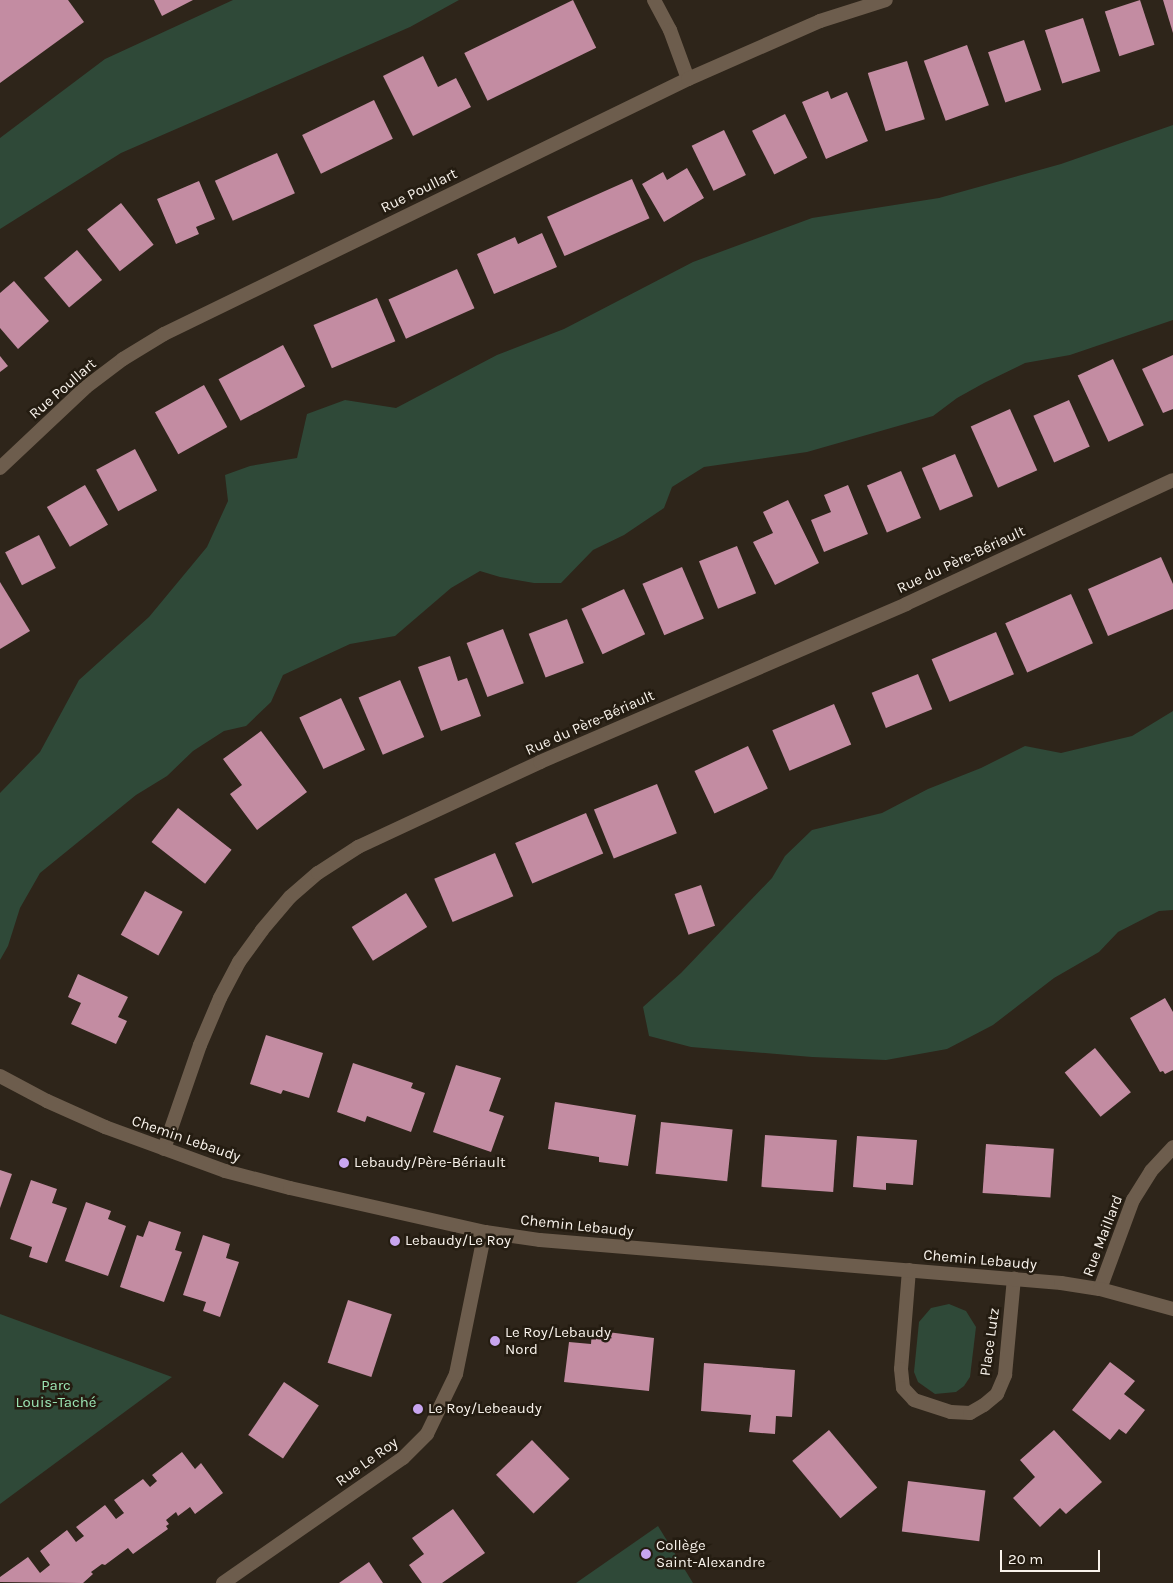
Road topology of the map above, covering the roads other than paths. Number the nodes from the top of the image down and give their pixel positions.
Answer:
1 (654, 0) edge
2 (886, 0) edge
3 (688, 79) junction
4 (0, 468) edge
5 (1173, 480) edge
6 (0, 1076) edge
7 (1173, 1147) edge
8 (164, 1149) junction
9 (485, 1232) junction
10 (909, 1270) junction
11 (1014, 1278) junction
12 (1100, 1289) junction
13 (1173, 1309) edge
14 (222, 1583) edge

1 - 3 street
2 - 3 street, Rue Poullart
3 - 4 street, Rue Poullart
5 - 8 street, Rue du Père-Bériault
6 - 8 street, Chemin Lebaudy
7 - 12 street, Rue Maillard
8 - 9 street, Chemin Lebaudy
9 - 10 street, Chemin Lebaudy
9 - 14 street, Rue Le Roy
10 - 11 street, Chemin Lebaudy
10 - 11 street, Place Lutz
11 - 12 street, Chemin Lebaudy
12 - 13 street, Chemin Lebaudy

